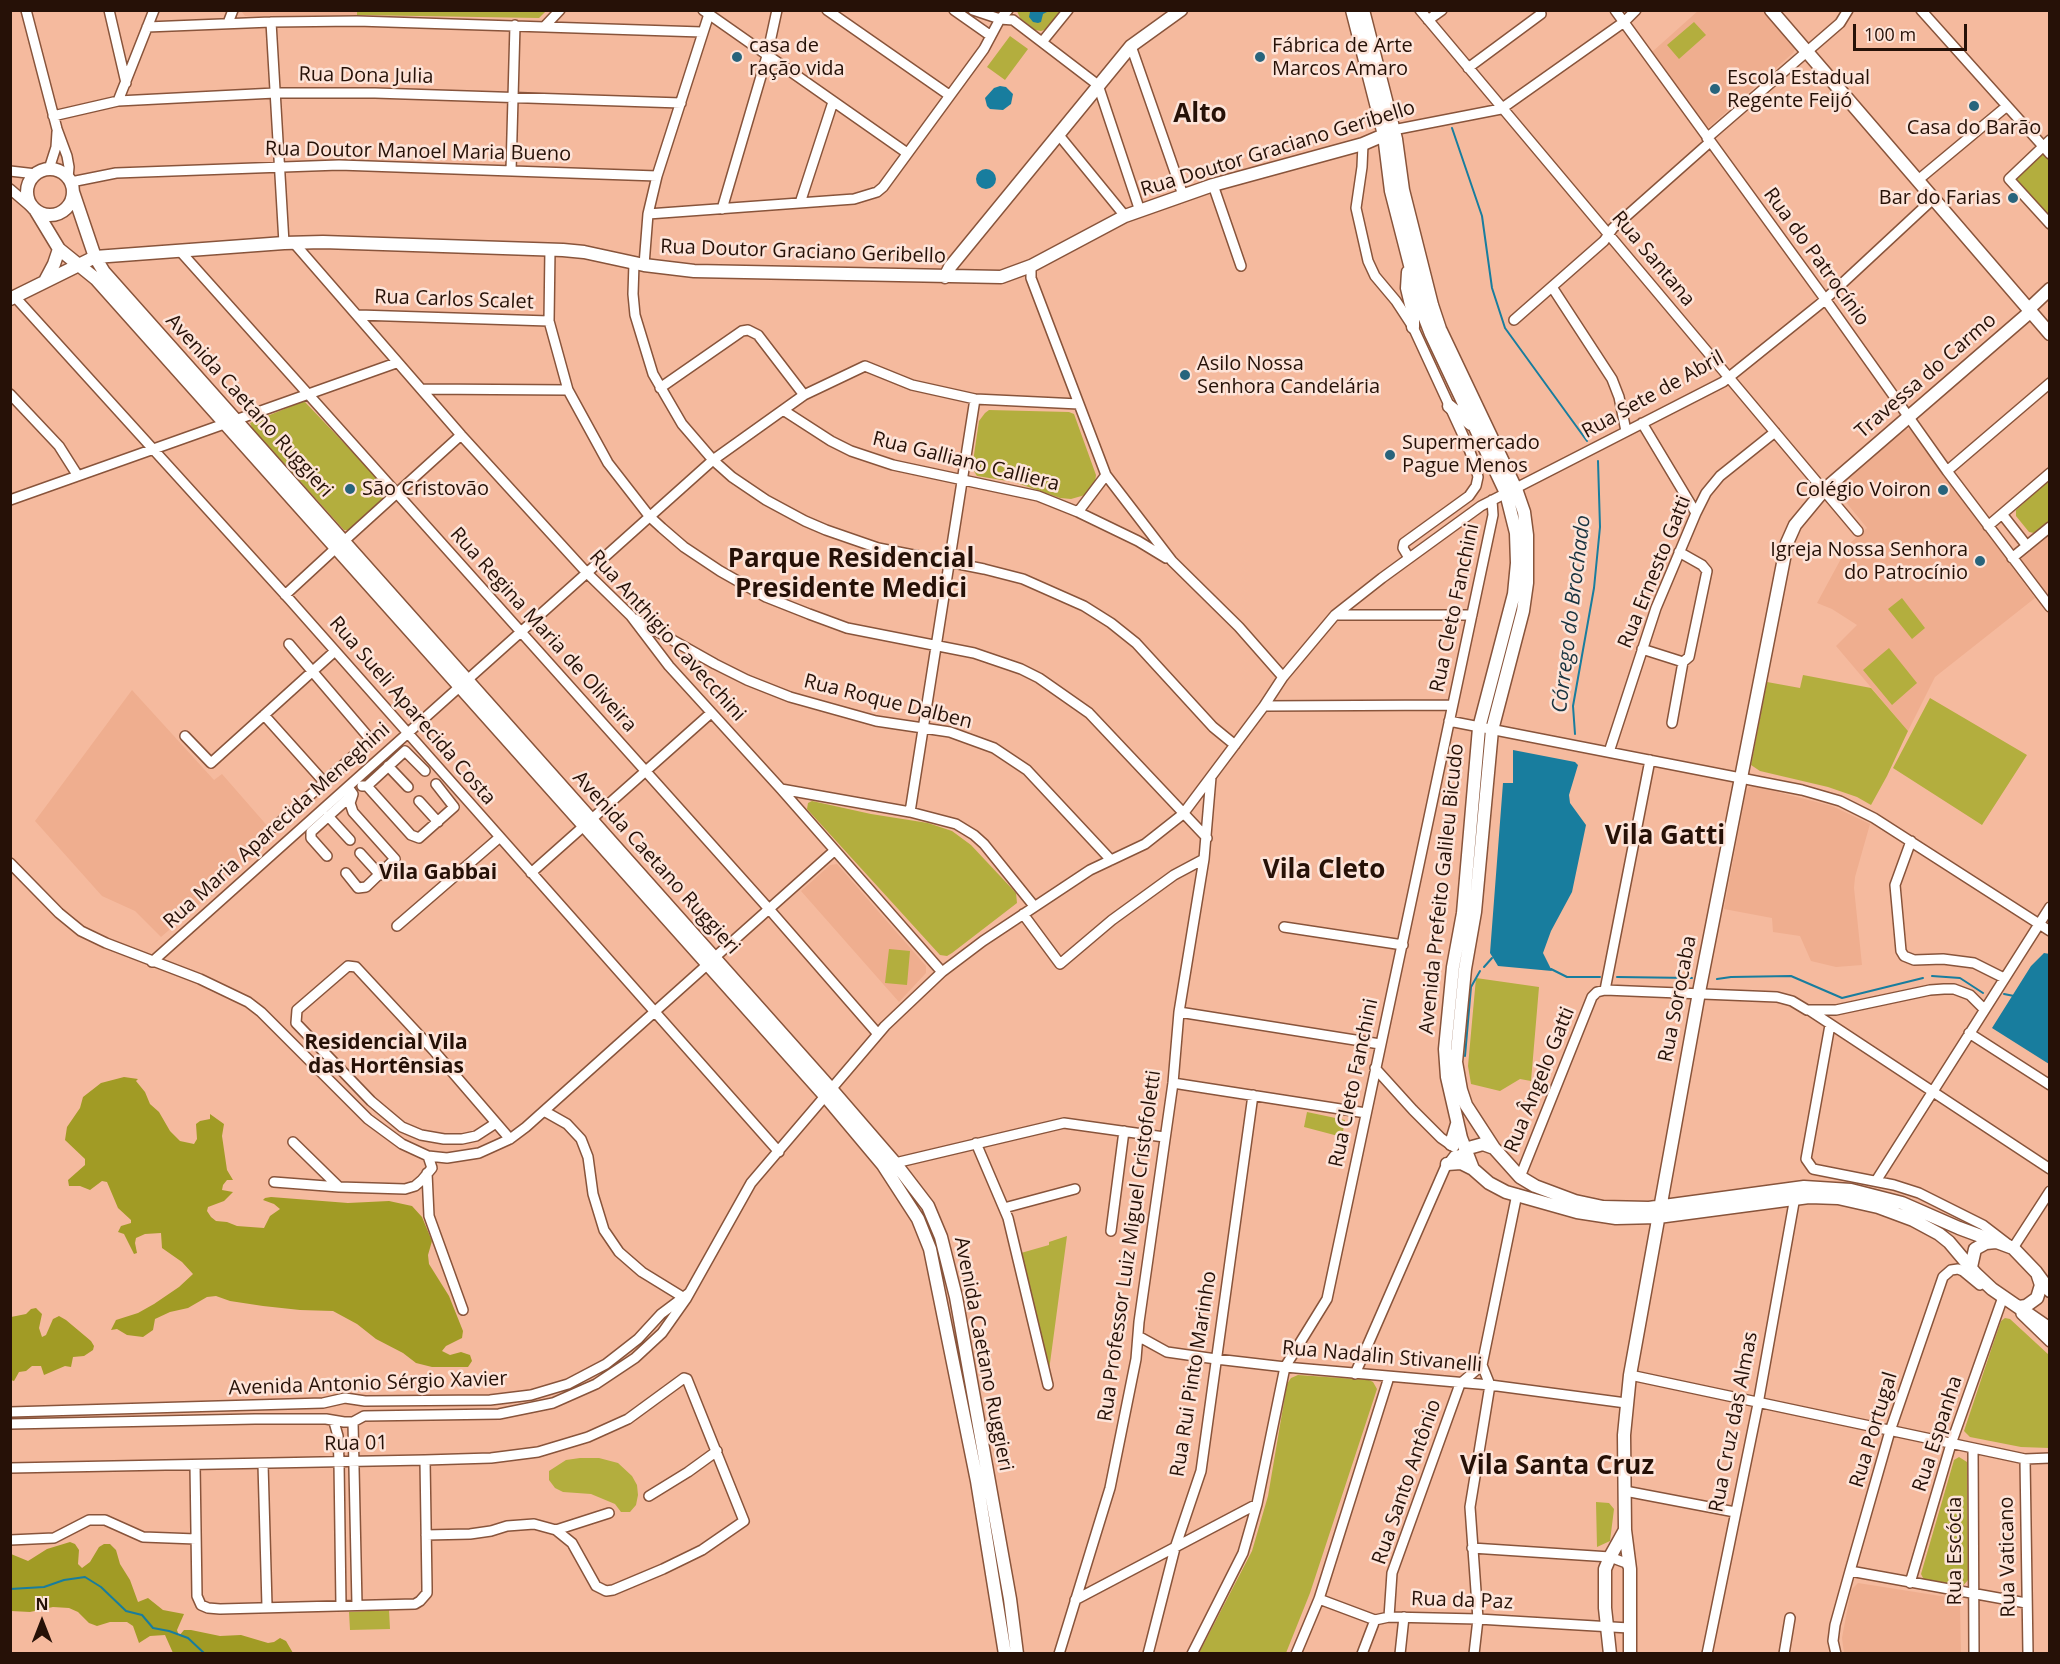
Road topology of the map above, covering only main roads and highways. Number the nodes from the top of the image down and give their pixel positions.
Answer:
1 (1181, 10) edge
2 (1352, 10) edge
3 (1363, 10) edge
4 (1771, 10) edge
5 (1389, 133) junction
6 (70, 184) junction
7 (34, 209) junction
8 (59, 249) junction
9 (94, 257) junction
10 (1410, 262) junction
11 (77, 265) junction
12 (945, 277) junction
13 (44, 282) junction
14 (2049, 289) edge
15 (13, 298) edge
16 (2030, 312) junction
17 (1413, 327) road end
18 (2049, 334) edge
19 (1449, 406) road end
20 (231, 422) junction
21 (1474, 426) junction
22 (1824, 490) joint
23 (1511, 491) junction
24 (1486, 729) junction
25 (1494, 1148) junction
26 (1452, 1154) junction
27 (889, 1164) junction
28 (1658, 1213) junction
29 (1998, 1242) junction
30 (1971, 1267) junction
31 (2033, 1269) junction
32 (2049, 1291) edge
33 (2019, 1307) junction
34 (2049, 1329) edge
35 (1625, 1530) junction
36 (1005, 1653) edge
37 (1017, 1653) edge
38 (1610, 1653) edge
39 (1630, 1653) edge

1 - 12 main road
2 - 5 main road, Avenida Prefeito Galileu Bicudo
3 - 5 main road, Avenida Prefeito Galileu Bicudo
4 - 16 main road
5 - 10 main road, Avenida Prefeito Galileu Bicudo
5 - 12 main road, Rua Doutor Graciano Geribello
5 - 23 main road
6 - 7 main road
6 - 7 main road
6 - 9 main road, Avenida Caetano Ruggieri
7 - 8 main road, Avenida Caetano Ruggieri
8 - 11 main road, Avenida Caetano Ruggieri
8 - 13 main road
9 - 11 main road, Rua Doutor Graciano Geribello
9 - 12 main road, Rua Doutor Graciano Geribello
9 - 20 main road, Avenida Caetano Ruggieri
10 - 17 main road
10 - 21 main road, Avenida Prefeito Galileu Bicudo
11 - 13 main road, Rua Doutor Graciano Geribello
11 - 20 main road, Avenida Caetano Ruggieri
13 - 15 main road, Rua Doutor Graciano Geribello
14 - 16 main road, Travessa do Carmo
16 - 18 main road
16 - 22 main road, Travessa do Carmo
19 - 21 main road
20 - 27 main road, Avenida Caetano Ruggieri
21 - 23 main road, Avenida Prefeito Galileu Bicudo
22 - 28 main road, Rua Sorocaba
23 - 24 main road, Avenida Prefeito Galileu Bicudo
24 - 25 main road, Avenida Prefeito Galileu Bicudo
24 - 26 main road, Avenida Prefeito Galileu Bicudo
25 - 26 main road
25 - 28 main road, Avenida Prefeito Galileu Bicudo
26 - 28 main road, Avenida Prefeito Galileu Bicudo
27 - 36 main road, Avenida Caetano Ruggieri
27 - 37 main road, Avenida Caetano Ruggieri
28 - 29 main road, Avenida Prefeito Galileu Bicudo
28 - 30 main road, Avenida Prefeito Galileu Bicudo
28 - 35 main road, Rua Sorocaba
29 - 30 main road
29 - 31 main road, Avenida Prefeito Galileu Bicudo
30 - 33 main road, Avenida Prefeito Galileu Bicudo
31 - 32 main road, Avenida Prefeito Galileu Bicudo
31 - 33 main road
33 - 34 main road, Avenida Prefeito Galileu Bicudo
35 - 38 main road, Rua Sorocaba
35 - 39 main road, Rua Sorocaba

